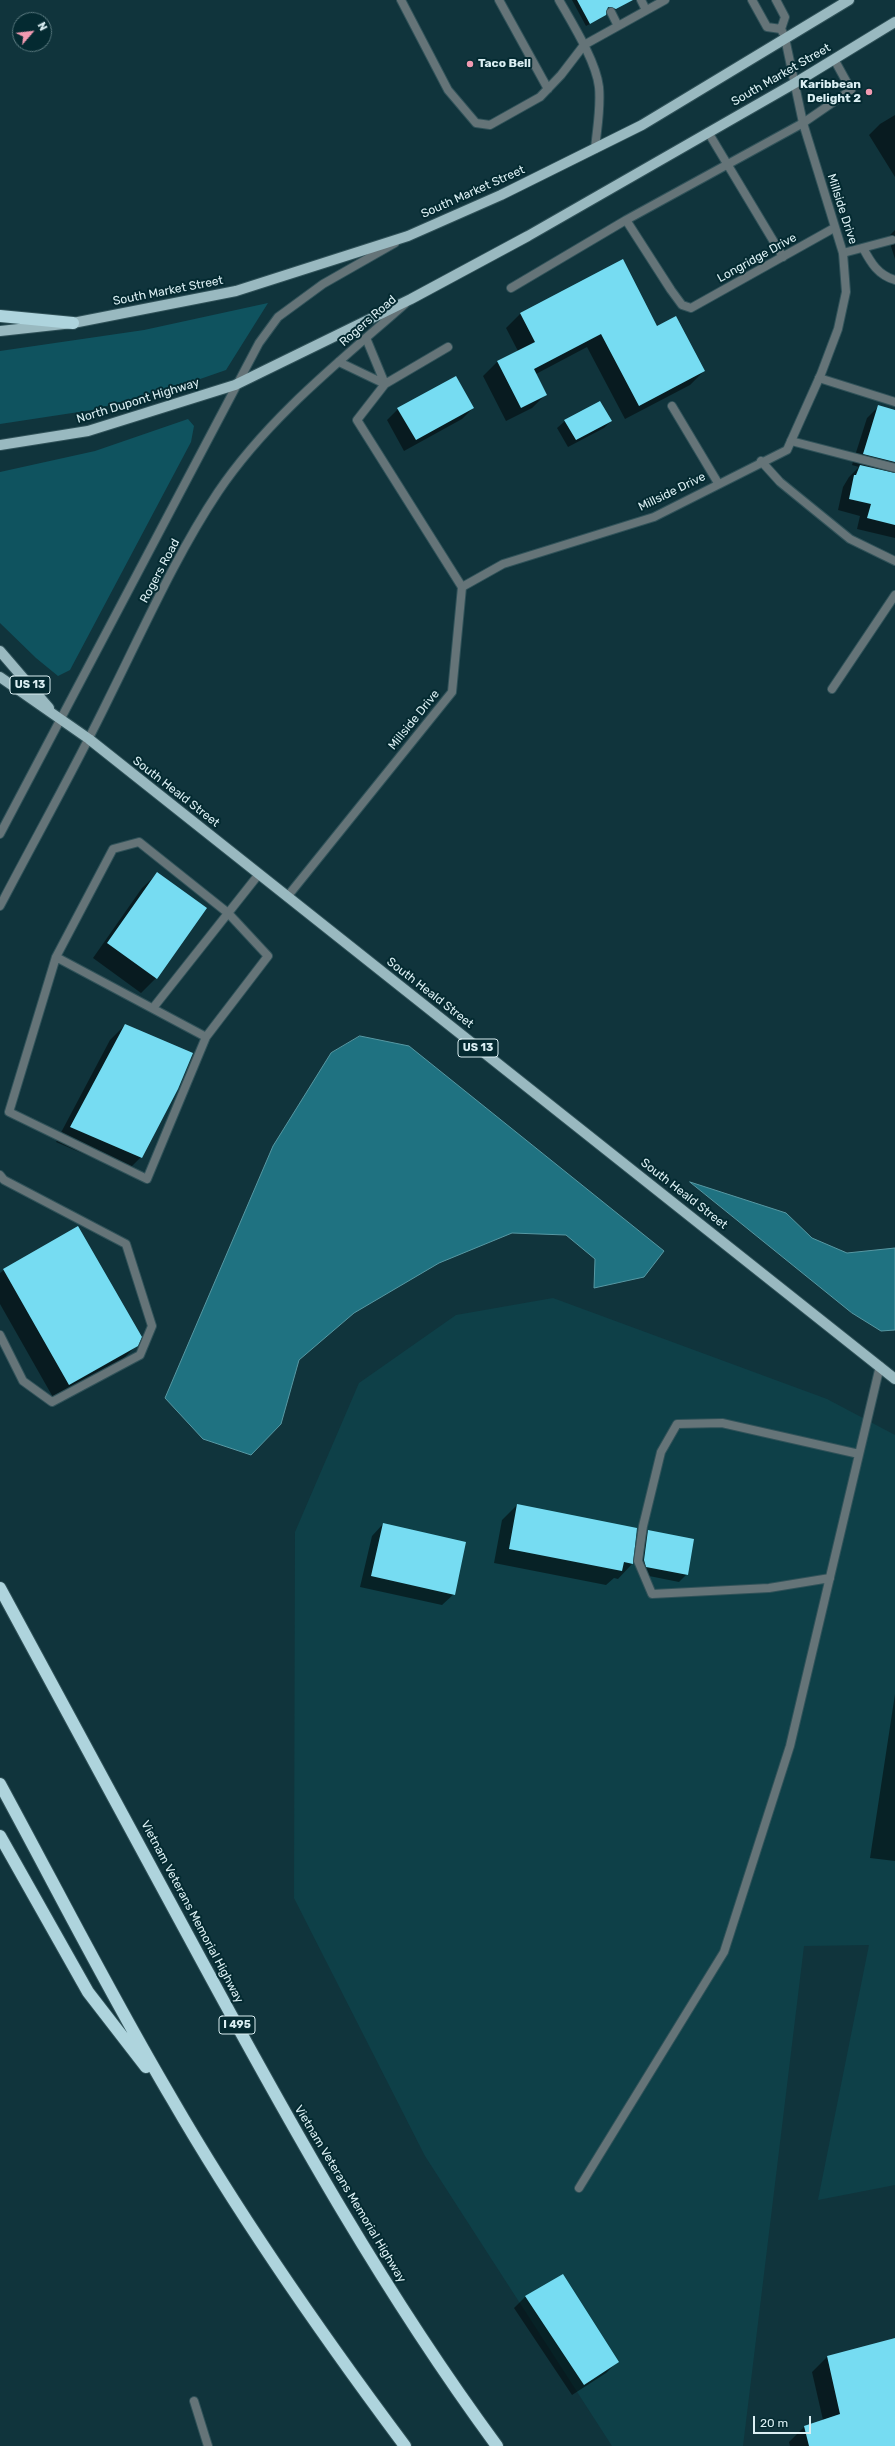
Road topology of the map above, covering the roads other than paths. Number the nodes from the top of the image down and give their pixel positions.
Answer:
1 (401, 0) edge
2 (499, 0) edge
3 (559, 0) edge
4 (641, 0) edge
5 (665, 0) edge
6 (752, 0) edge
7 (776, 0) edge
8 (849, 0) edge
9 (646, 10) junction
10 (611, 12) dead end
11 (895, 22) edge
12 (618, 26) junction
13 (783, 33) junction
14 (584, 45) junction
15 (834, 59) junction
16 (795, 83) junction
17 (548, 89) junction
18 (802, 123) junction
19 (708, 132) junction
20 (595, 149) junction
21 (728, 166) junction
22 (626, 220) junction
23 (834, 228) junction
24 (408, 236) junction
25 (892, 240) dead end
26 (863, 248) junction
27 (843, 253) junction
28 (783, 257) junction
29 (895, 280) edge
30 (511, 288) dead end
31 (411, 299) junction
32 (0, 316) edge
33 (73, 323) junction
34 (0, 330) edge
35 (366, 338) junction
36 (448, 347) dead end
37 (339, 362) junction
38 (819, 378) junction
39 (385, 384) junction
40 (235, 385) junction
41 (895, 402) edge
42 (672, 406) dead end
43 (791, 441) junction
44 (0, 445) edge
45 (761, 461) junction
46 (895, 468) edge
47 (718, 483) junction
48 (895, 561) edge
49 (462, 587) junction
50 (895, 595) edge
51 (0, 651) edge
52 (0, 677) edge
53 (832, 689) dead end
54 (59, 720) junction
55 (89, 739) junction
56 (0, 834) edge
57 (259, 874) junction
58 (287, 897) junction
59 (0, 906) edge
60 (228, 913) junction
61 (56, 957) junction
62 (153, 1008) junction
63 (206, 1037) junction
64 (0, 1175) edge
65 (0, 1336) edge
66 (880, 1366) junction
67 (895, 1379) edge
68 (859, 1454) junction
69 (830, 1578) junction
70 (0, 1588) edge
71 (0, 1784) edge
72 (0, 1836) edge
73 (172, 2100) junction
74 (579, 2188) dead end
75 (194, 2401) dead end
76 (208, 2446) edge
77 (405, 2446) edge
78 (497, 2446) edge

1 - 17 street
2 - 17 street
3 - 14 street
4 - 9 street
5 - 9 street
6 - 13 street
7 - 13 street, Millside Drive
8 - 13 main road, South Market Street
9 - 12 street
10 - 12 street
11 - 15 main road, South Market Street
12 - 14 street
13 - 16 street, Millside Drive
13 - 20 main road, South Market Street
14 - 17 street
14 - 20 street
15 - 16 main road, South Market Street
15 - 18 street
16 - 18 street, Millside Drive
16 - 19 main road, South Market Street
18 - 21 street
18 - 23 street, Millside Drive
19 - 21 street
19 - 31 main road, South Market Street
20 - 24 main road, South Market Street
21 - 22 street
21 - 28 street
22 - 28 street, Longridge Drive
22 - 30 street
23 - 27 street, Millside Drive
23 - 28 street, Longridge Drive
24 - 33 main road, South Market Street
24 - 40 street, Rogers Road
25 - 26 street
26 - 27 street
26 - 29 street
27 - 38 street, Millside Drive
31 - 35 street, Rogers Road
31 - 40 main road, South Market Street
32 - 33 highway
33 - 34 main road
35 - 37 street, Rogers Road
35 - 39 street
36 - 39 street
37 - 39 street
37 - 55 street, Rogers Road
38 - 41 street
38 - 43 street, Millside Drive
39 - 49 street
40 - 44 main road, North Dupont Highway
40 - 54 street, Rogers Road
42 - 47 street
43 - 45 street, Millside Drive
43 - 46 street
45 - 47 street, Millside Drive
45 - 48 street
47 - 49 street, Millside Drive
49 - 58 street, Millside Drive
50 - 53 street
51 - 54 main road, South Heald Street / US 13
52 - 54 main road, South Heald Street / US 13
54 - 55 main road, South Heald Street / US 13
54 - 56 street, Rogers Road
55 - 57 main road, South Heald Street / US 13
55 - 59 street, Rogers Road
57 - 58 main road, South Heald Street / US 13
57 - 60 street
58 - 66 main road, South Heald Street / US 13
60 - 61 street
60 - 62 street
60 - 63 street
61 - 62 street
61 - 63 street
62 - 63 street
64 - 65 street
66 - 67 main road, South Heald Street / US 13
66 - 68 street
68 - 69 street
68 - 69 street
69 - 74 street
70 - 78 highway, Vietnam Veterans Memorial Highway / I 495
71 - 73 highway
72 - 73 highway
73 - 77 highway
75 - 76 street

